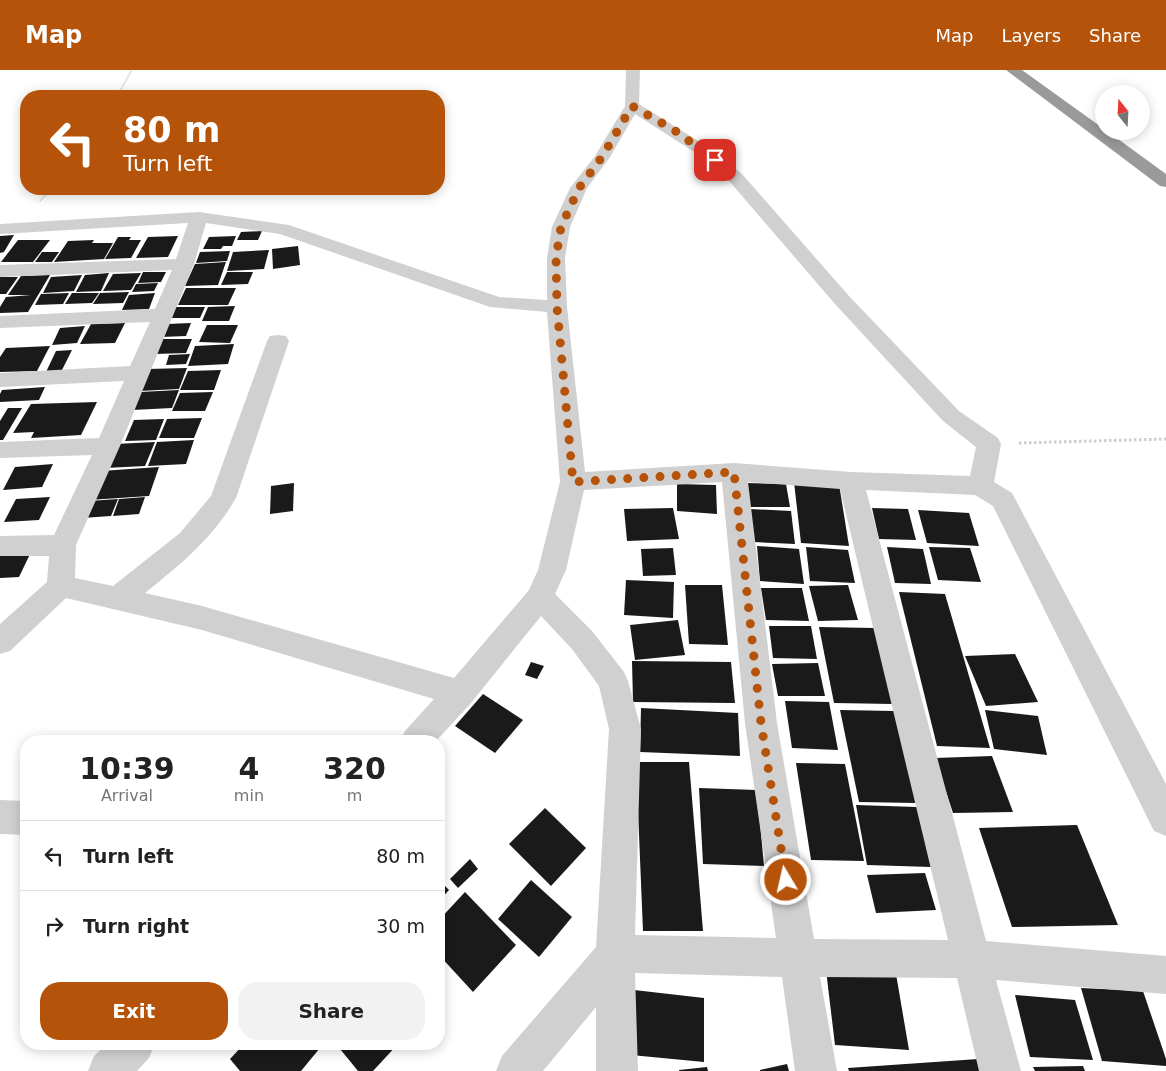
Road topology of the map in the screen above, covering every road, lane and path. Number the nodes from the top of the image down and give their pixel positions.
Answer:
1 (132, 70) edge
2 (633, 70) edge
3 (1013, 70) edge
4 (120, 90) edge
5 (632, 106) junction
6 (1166, 182) edge
7 (199, 217) junction
8 (0, 229) edge
9 (184, 264) junction
10 (0, 271) edge
11 (557, 307) junction
12 (162, 315) junction
13 (0, 322) edge
14 (278, 342) dead end
15 (138, 373) junction
16 (0, 380) edge
17 (1166, 439) edge
18 (989, 444) junction
19 (108, 446) junction
20 (0, 450) edge
21 (734, 472) junction
22 (852, 481) junction
23 (573, 482) junction
24 (981, 486) junction
25 (63, 545) junction
26 (0, 546) edge
27 (61, 586) junction
28 (540, 596) junction
29 (119, 598) junction
30 (0, 642) edge
31 (460, 693) junction
32 (422, 735) edge
33 (0, 817) edge
34 (20, 818) edge
35 (1166, 819) edge
36 (615, 954) junction
37 (799, 958) junction
38 (970, 959) junction
39 (1166, 975) edge
40 (129, 1050) edge
41 (110, 1071) edge
42 (517, 1071) edge
43 (617, 1071) edge
44 (816, 1071) edge
45 (1000, 1071) edge

1 - 4 path
2 - 5 street
3 - 6 highway
5 - 11 street
5 - 18 street
7 - 8 street
7 - 9 street
7 - 11 street
9 - 10 street
9 - 12 street
11 - 23 street
12 - 13 street
12 - 15 street
14 - 29 street
15 - 16 street
15 - 19 street
17 - 18 path
18 - 24 street
19 - 20 street
19 - 25 street
21 - 22 street
21 - 23 street
21 - 37 street
22 - 24 street
22 - 38 street
23 - 28 street
24 - 35 street
25 - 26 street
25 - 27 street
27 - 29 street
27 - 30 street
28 - 31 street
28 - 36 street
29 - 31 street
31 - 32 street
33 - 34 street
36 - 37 street
36 - 42 street
36 - 43 street
37 - 38 street
37 - 44 street
38 - 39 street
38 - 45 street
40 - 41 street

